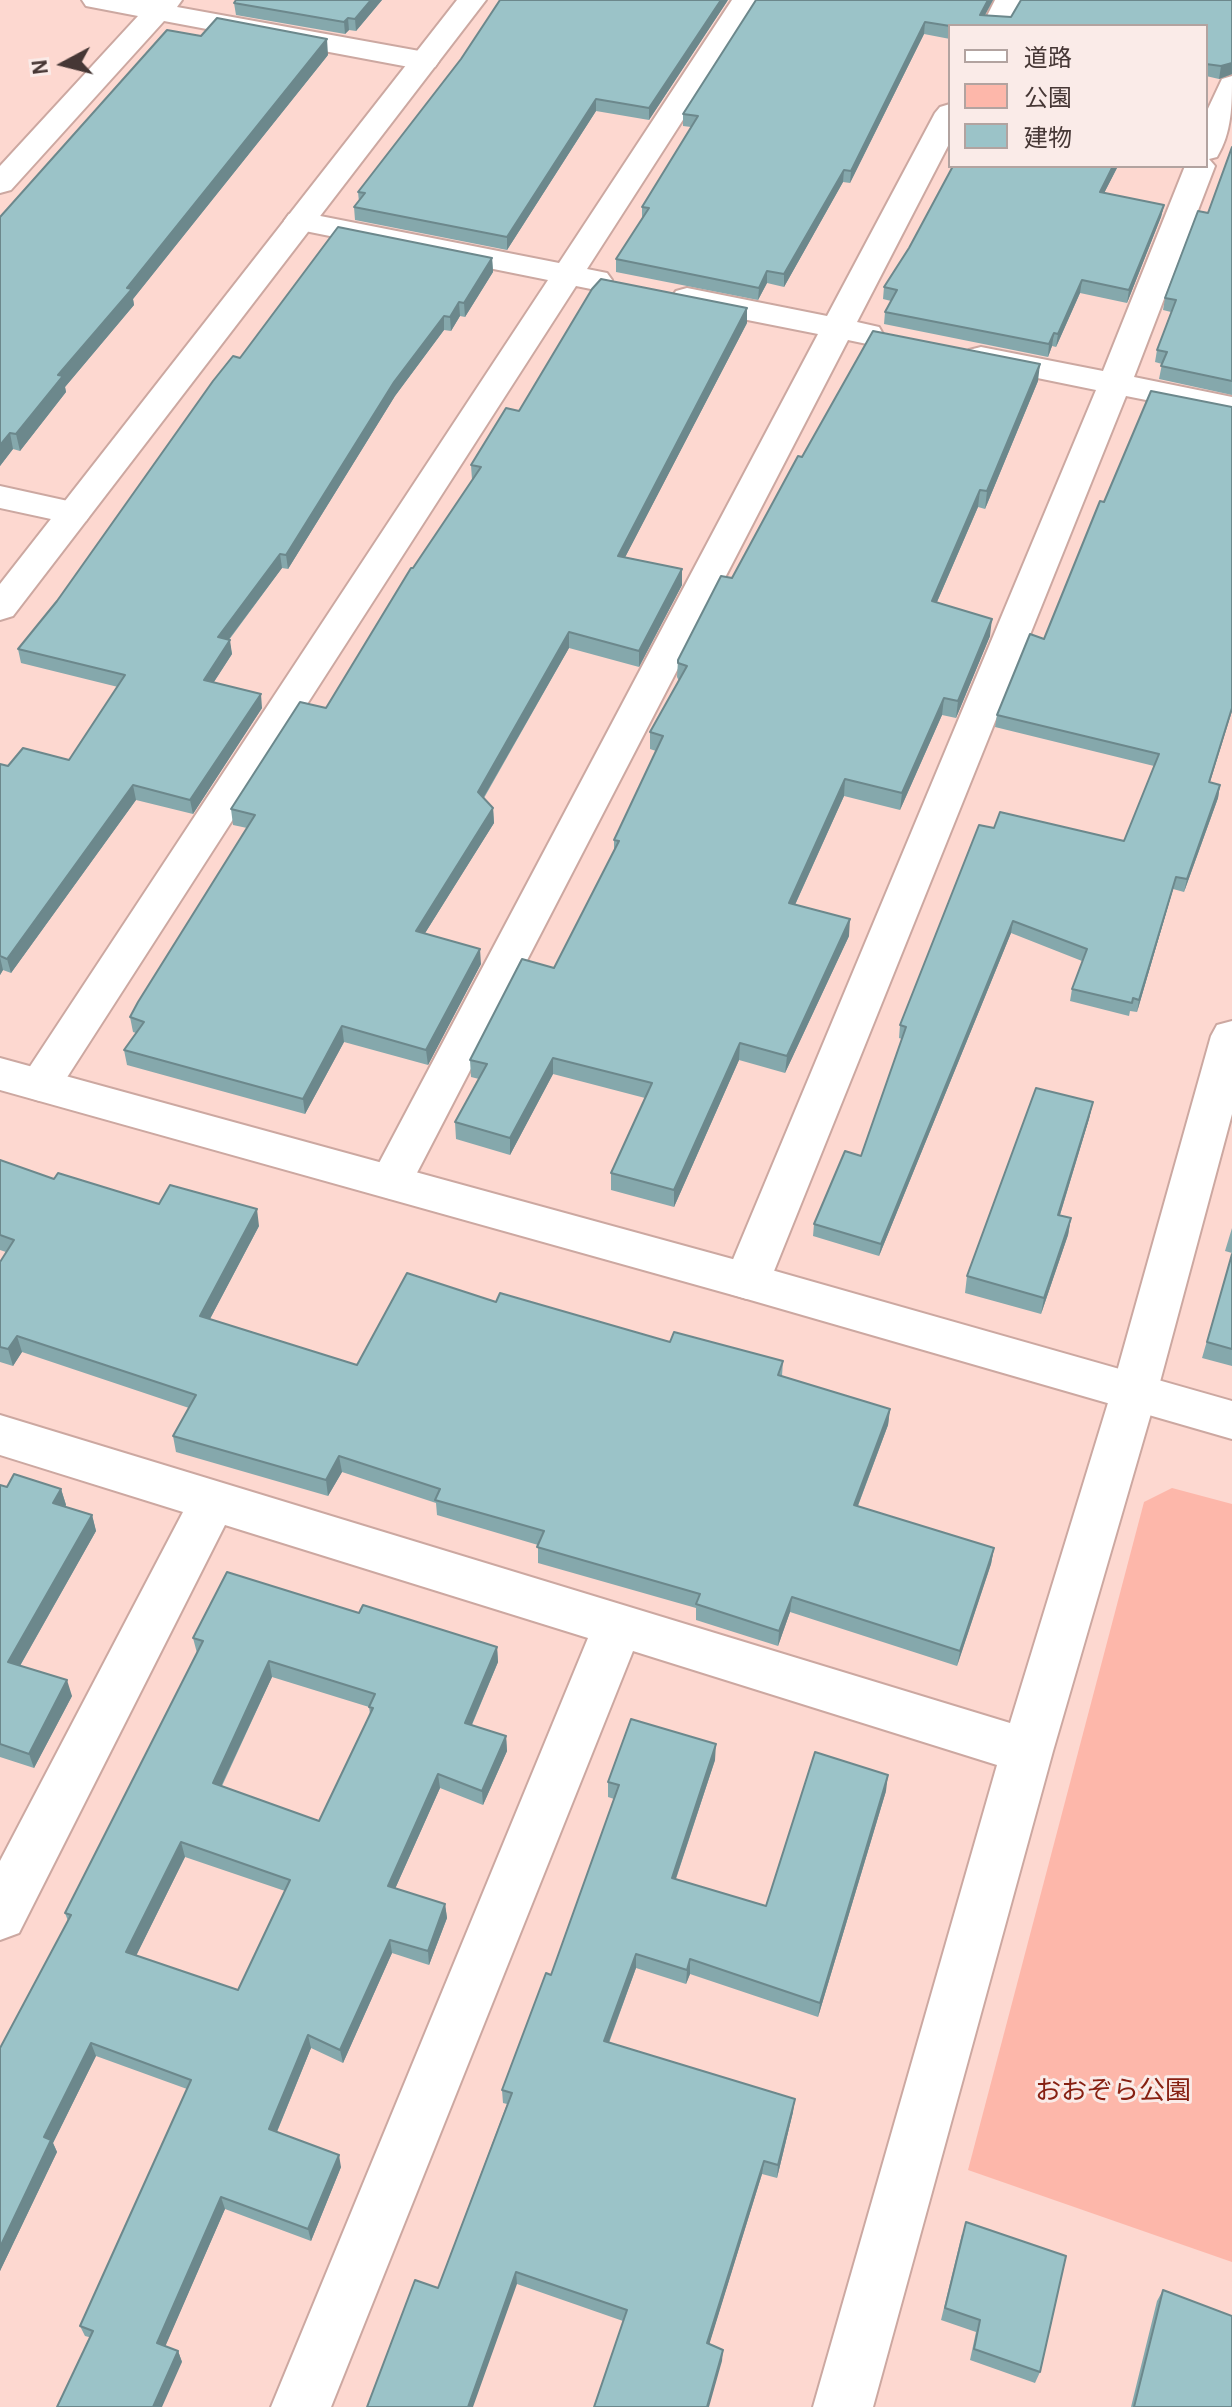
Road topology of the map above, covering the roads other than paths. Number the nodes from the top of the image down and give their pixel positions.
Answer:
1 (96, 0) edge
2 (472, 0) edge
3 (746, 0) edge
4 (1009, 0) edge
5 (163, 6) edge
6 (997, 24) edge
7 (425, 61) junction
8 (1232, 85) edge
9 (948, 117) edge
10 (1208, 146) edge
11 (1199, 168) edge
12 (0, 184) edge
13 (300, 221) junction
14 (569, 275) junction
15 (838, 328) junction
16 (899, 340) edge
17 (946, 350) edge
18 (1115, 383) junction
19 (1232, 407) edge
20 (0, 497) edge
21 (74, 513) junction
22 (0, 608) edge
23 (1232, 1036) edge
24 (20, 1080) edge
25 (391, 1182) junction
26 (747, 1281) junction
27 (1134, 1393) junction
28 (1232, 1420) edge
29 (0, 1435) edge
30 (213, 1501) junction
31 (618, 1626) junction
32 (1027, 1751) junction
33 (0, 1915) edge
34 (301, 2407) edge
35 (843, 2407) edge

1 - 5 street
2 - 7 street
3 - 14 street
4 - 6 street
5 - 7 street
5 - 12 street
7 - 13 street
8 - 10 street
9 - 15 street
11 - 18 street
13 - 14 street
13 - 21 street
14 - 15 street
14 - 24 street
15 - 16 street
15 - 25 street
17 - 18 street
18 - 19 street
18 - 26 street
20 - 21 street
21 - 22 street
23 - 27 street
24 - 25 street
25 - 26 street
26 - 27 street
27 - 28 street
27 - 32 street
29 - 30 street
30 - 31 street
30 - 33 street
31 - 32 street
31 - 34 street
32 - 35 street

